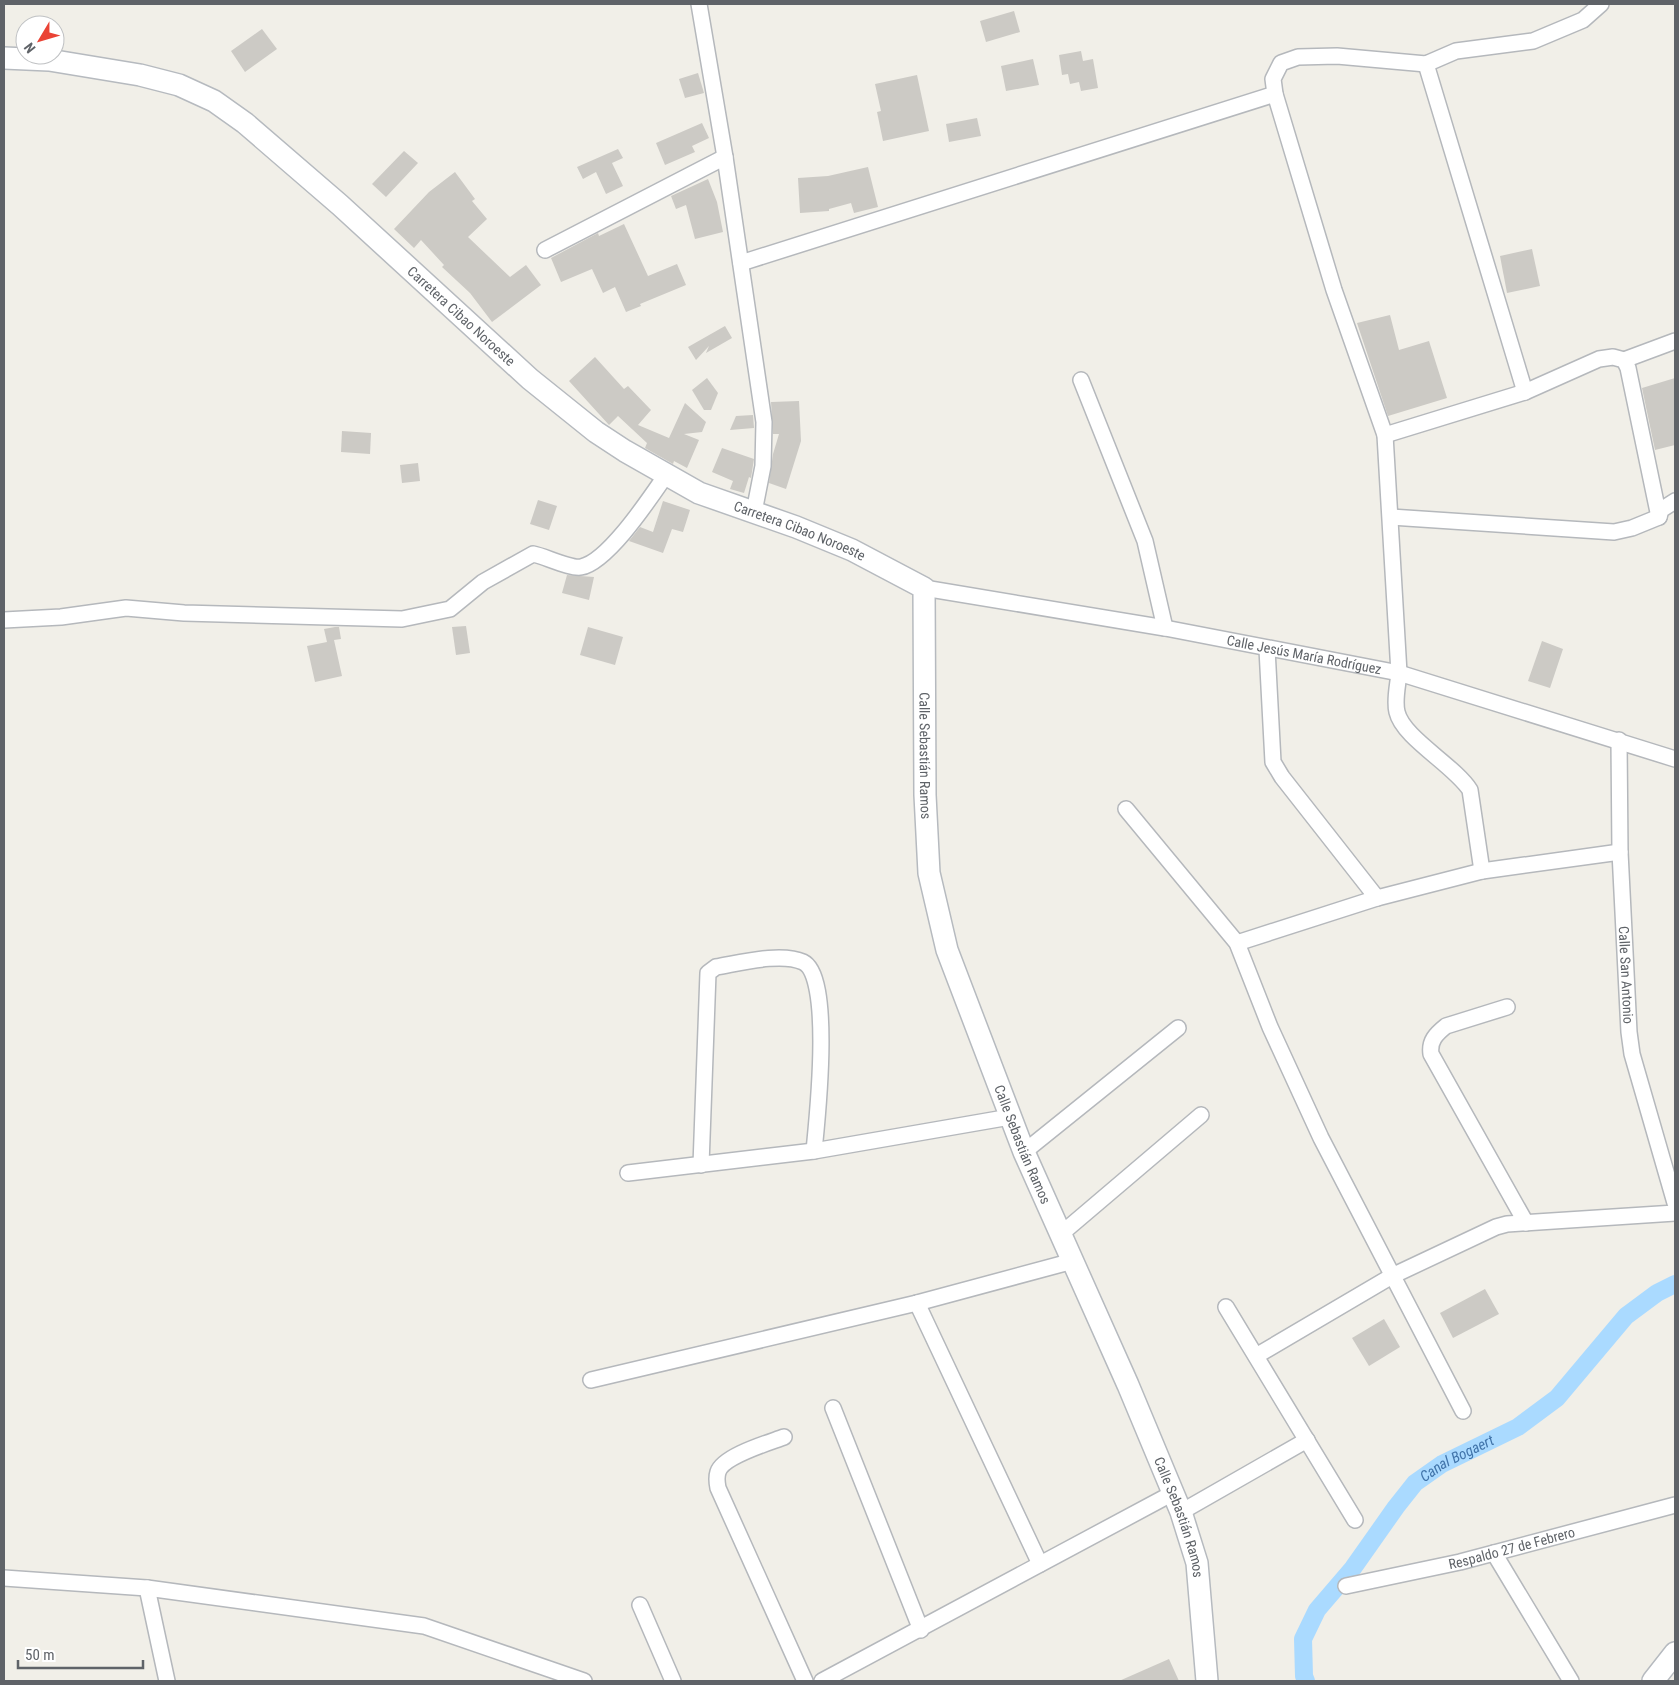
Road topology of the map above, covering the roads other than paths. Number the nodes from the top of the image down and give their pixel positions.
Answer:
1 (699, 4) edge
2 (1601, 4) edge
3 (4, 58) edge
4 (1426, 64) junction
5 (1275, 94) junction
6 (725, 157) junction
7 (545, 250) dead end
8 (741, 263) junction
9 (1675, 341) edge
10 (1624, 360) junction
11 (1081, 380) dead end
12 (1525, 392) junction
13 (1385, 435) junction
14 (666, 475) junction
15 (1675, 501) edge
16 (754, 512) junction
17 (1391, 517) junction
18 (1659, 517) junction
19 (924, 588) junction
20 (4, 620) edge
21 (1165, 628) junction
22 (1267, 649) junction
23 (1399, 673) junction
24 (1619, 740) junction
25 (1675, 759) edge
26 (1126, 809) dead end
27 (1620, 852) junction
28 (1482, 871) junction
29 (1377, 898) junction
30 (1237, 943) junction
31 (1507, 1007) dead end
32 (1178, 1028) dead end
33 (1201, 1115) dead end
34 (1010, 1117) junction
35 (814, 1151) junction
36 (1024, 1152) junction
37 (701, 1165) junction
38 (628, 1173) dead end
39 (1675, 1203) edge
40 (1675, 1212) edge
41 (1526, 1223) junction
42 (1061, 1234) junction
43 (1073, 1261) junction
44 (1392, 1276) junction
45 (916, 1303) junction
46 (1226, 1307) dead end
47 (1256, 1356) junction
48 (591, 1380) dead end
49 (833, 1408) dead end
50 (1463, 1411) dead end
51 (784, 1437) dead end
52 (1307, 1440) junction
53 (1172, 1493) junction
54 (1675, 1505) edge
55 (1181, 1512) junction
56 (1354, 1520) dead end
57 (1494, 1553) junction
58 (1040, 1564) junction
59 (4, 1578) edge
60 (1346, 1586) dead end
61 (147, 1588) junction
62 (640, 1605) dead end
63 (921, 1630) junction
64 (1675, 1652) edge
65 (167, 1681) edge
66 (584, 1681) edge
67 (672, 1681) edge
68 (805, 1681) edge
69 (822, 1681) edge
70 (1207, 1681) edge
71 (1571, 1681) edge
72 (1653, 1681) edge

1 - 6 street
2 - 4 street
3 - 14 main road, Carretera Cibao Noroeste
4 - 5 street
4 - 12 street
5 - 8 street
5 - 13 street
6 - 7 street
6 - 8 street
8 - 16 street
9 - 10 street
10 - 12 street
10 - 18 street
11 - 21 street
12 - 13 street
13 - 17 street
14 - 16 main road, Carretera Cibao Noroeste
14 - 20 street
15 - 18 street
16 - 19 main road, Carretera Cibao Noroeste
17 - 18 street
17 - 23 street
19 - 21 street, Calle Jesús María Rodríguez
19 - 34 main road, Calle Sebastián Ramos
21 - 22 street, Calle Jesús María Rodríguez
22 - 23 street, Calle Jesús María Rodríguez
22 - 29 street
23 - 24 street, Calle Jesús María Rodríguez
23 - 28 street
24 - 25 street, Calle Jesús María Rodríguez
24 - 27 street, Calle San Antonio
26 - 30 street
27 - 28 street
27 - 39 street, Calle San Antonio
28 - 29 street
29 - 30 street
30 - 44 street
31 - 41 street
32 - 36 street
33 - 42 street
34 - 35 street
34 - 36 main road, Calle Sebastián Ramos
35 - 37 street
35 - 37 street
36 - 42 main road, Calle Sebastián Ramos
37 - 38 street
40 - 41 street
41 - 44 street
42 - 43 main road, Calle Sebastián Ramos
43 - 45 street
43 - 53 main road, Calle Sebastián Ramos
44 - 47 street
44 - 50 street
45 - 48 street
45 - 58 street
46 - 47 street
47 - 52 street
49 - 63 street
51 - 68 street
52 - 55 street
52 - 56 street
53 - 55 main road, Calle Sebastián Ramos
53 - 58 street
54 - 57 street, Respaldo 27 de Febrero
55 - 70 main road, Calle Sebastián Ramos
57 - 60 street, Respaldo 27 de Febrero
57 - 71 street
58 - 63 street
59 - 61 street
61 - 65 street
61 - 66 street
62 - 67 street
63 - 69 street
64 - 72 main road

